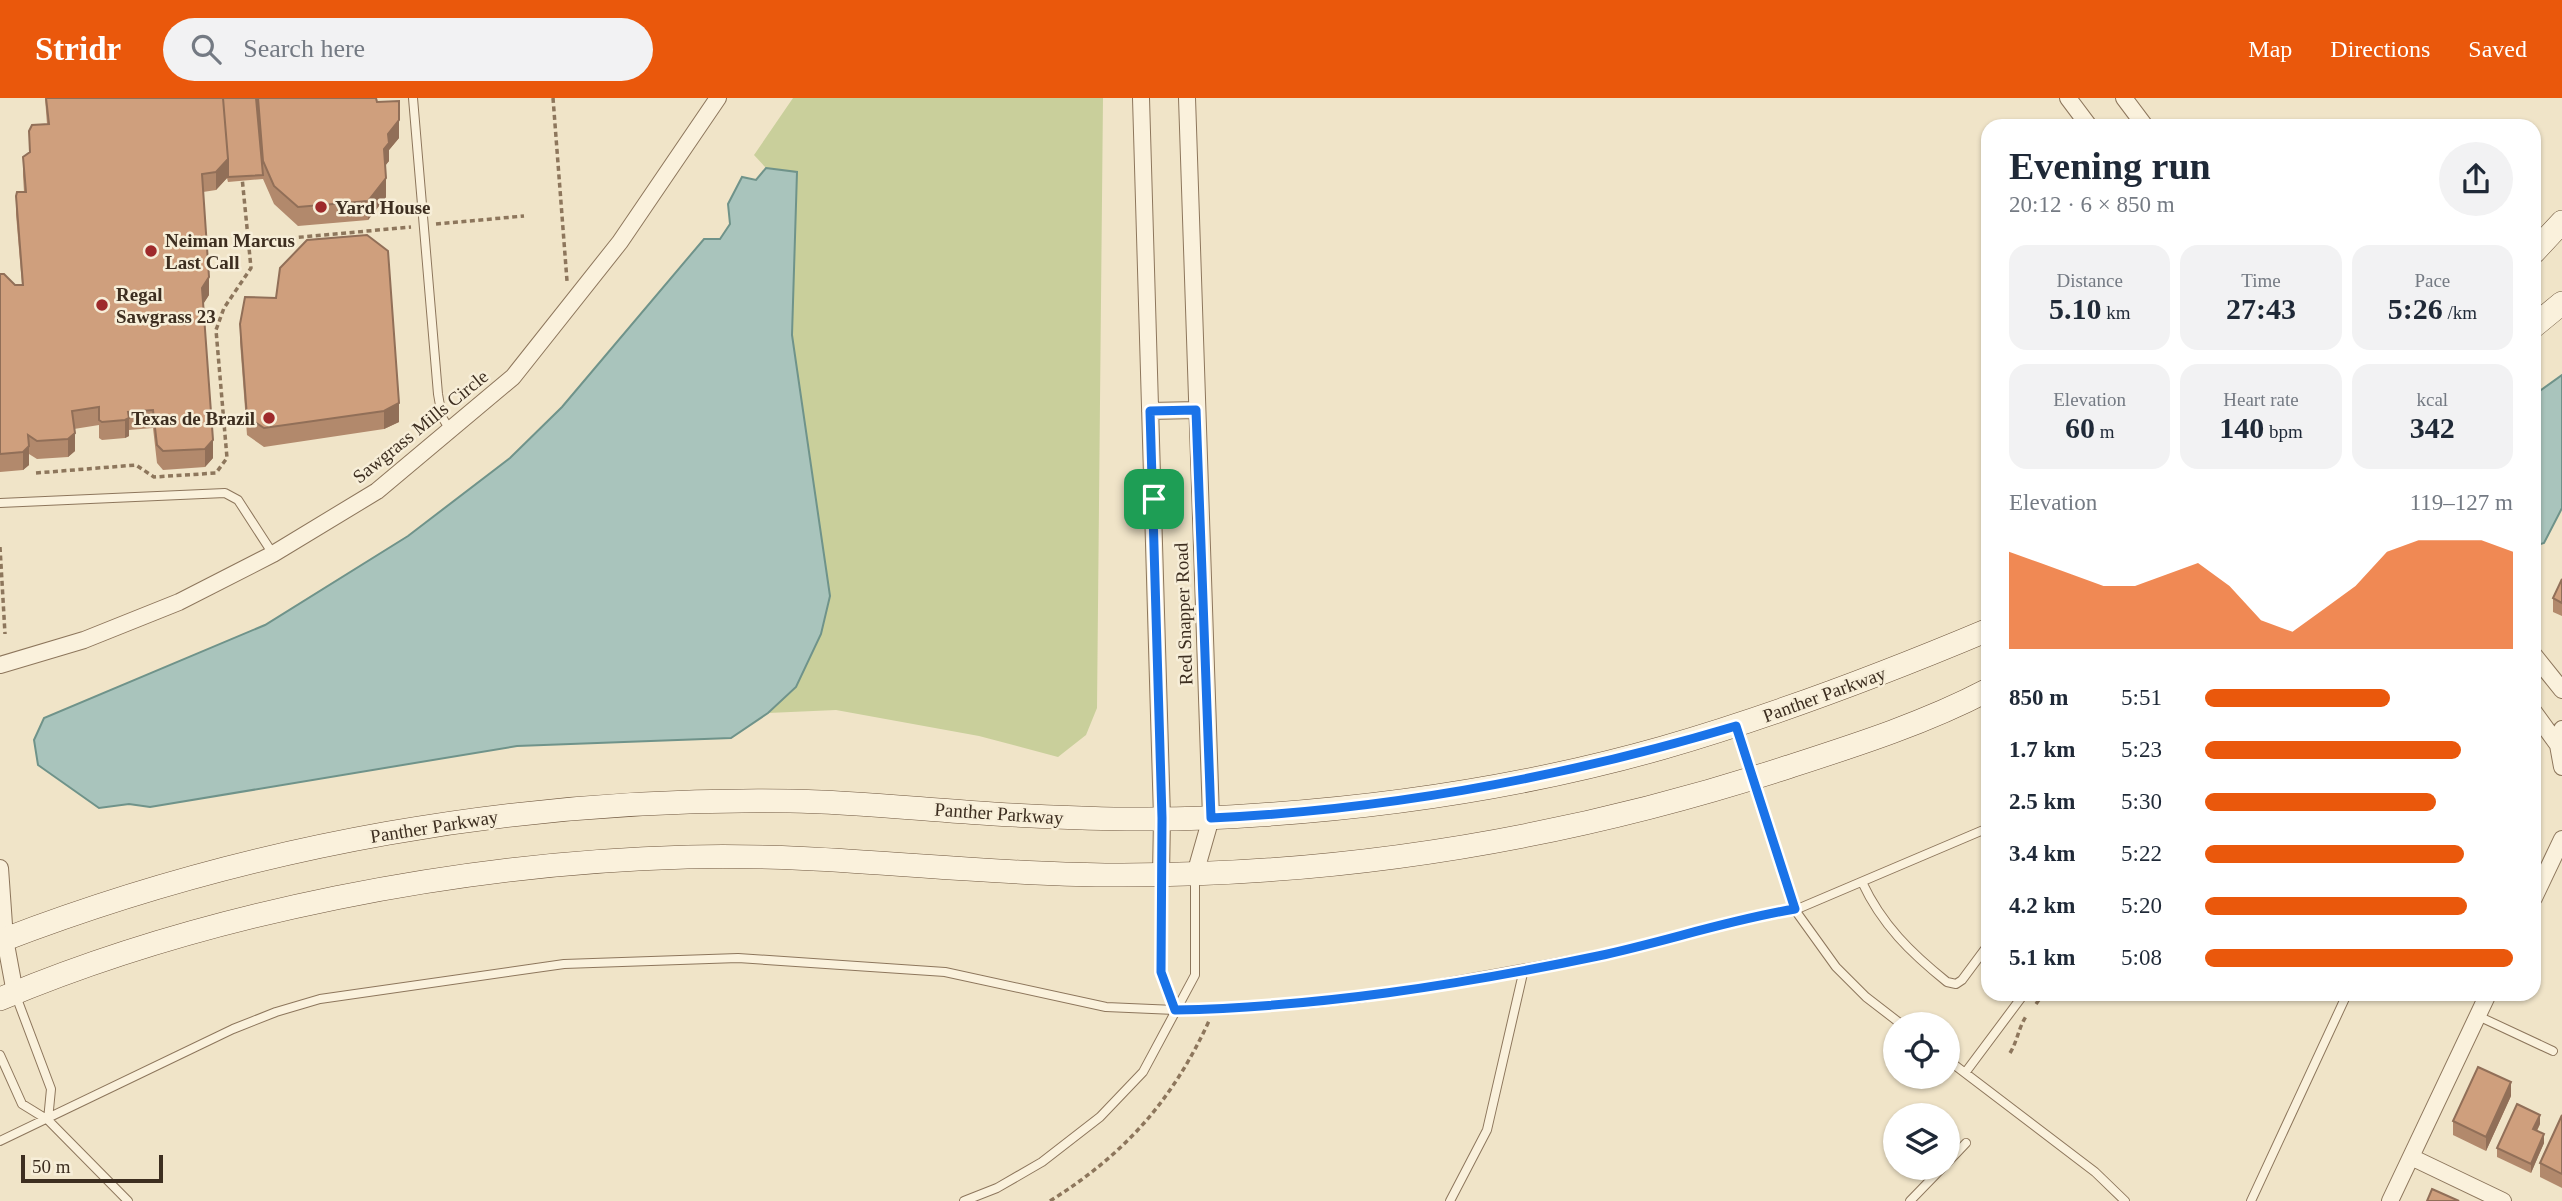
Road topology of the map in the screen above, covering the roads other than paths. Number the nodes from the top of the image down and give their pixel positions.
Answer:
1 (414, 98) edge
2 (718, 98) edge
3 (1141, 98) edge
4 (1187, 98) edge
5 (2068, 98) edge
6 (2124, 98) edge
7 (2084, 119) edge
8 (2140, 119) edge
9 (2562, 222) edge
10 (2541, 244) edge
11 (2562, 303) edge
12 (2541, 320) edge
13 (1196, 410) junction
14 (1150, 411) junction
15 (450, 430) junction
16 (0, 503) edge
17 (273, 554) junction
18 (1981, 633) edge
19 (2541, 664) edge
20 (0, 665) edge
21 (2562, 690) edge
22 (1981, 694) edge
23 (2541, 719) edge
24 (1736, 726) junction
25 (2560, 737) edge
26 (2562, 767) edge
27 (1751, 779) junction
28 (1162, 818) junction
29 (1211, 818) junction
30 (1981, 831) edge
31 (2562, 839) edge
32 (0, 869) edge
33 (1195, 874) junction
34 (1161, 875) junction
35 (1862, 882) junction
36 (2541, 883) edge
37 (1795, 909) junction
38 (3, 940) edge
39 (1981, 955) edge
40 (1524, 969) junction
41 (7, 996) edge
42 (2019, 1001) edge
43 (2344, 1001) edge
44 (2484, 1001) edge
45 (1175, 1010) junction
46 (1885, 1012) edge
47 (2477, 1016) junction
48 (2553, 1051) dead end
49 (0, 1055) edge
50 (1960, 1069) edge
51 (1965, 1073) junction
52 (48, 1120) junction
53 (0, 1141) edge
54 (1966, 1143) dead end
55 (1960, 1150) edge
56 (2411, 1157) junction
57 (1930, 1180) edge
58 (128, 1201) edge
59 (964, 1201) edge
60 (1450, 1201) edge
61 (1910, 1201) edge
62 (2125, 1201) edge
63 (2251, 1201) edge
64 (2390, 1201) edge
65 (2503, 1201) edge

1 - 15 lane
2 - 15 street, Sawgrass Mills Circle
3 - 14 street, Red Snapper Road
4 - 13 street, Red Snapper Road
5 - 7 street
6 - 8 street
9 - 10 main road
11 - 12 main road
13 - 14 street
13 - 29 street, Red Snapper Road
14 - 28 street, Red Snapper Road
15 - 17 street, Sawgrass Mills Circle
16 - 17 lane
17 - 20 street, Sawgrass Mills Circle
18 - 24 main road, Panther Parkway
19 - 21 street
22 - 27 main road
23 - 25 street
24 - 27 lane
24 - 29 main road, Panther Parkway
25 - 26 street
27 - 33 main road
27 - 37 lane
28 - 29 main road, Panther Parkway
28 - 34 street, Red Snapper Road
28 - 38 main road, Panther Parkway
29 - 33 street, Red Snapper Road
30 - 35 lane
31 - 36 street
32 - 38 street
33 - 34 main road
33 - 45 lane
34 - 41 main road
34 - 45 lane
35 - 37 lane
35 - 39 lane
37 - 40 lane
37 - 46 lane
38 - 41 street
40 - 45 lane
40 - 60 lane
41 - 52 lane
42 - 51 lane
43 - 63 lane
44 - 47 street
45 - 52 lane
45 - 59 lane
47 - 48 lane
47 - 56 street
49 - 52 lane
50 - 51 lane
51 - 62 lane
52 - 53 lane
52 - 58 lane
54 - 55 lane
56 - 64 street
56 - 65 street
57 - 61 lane

